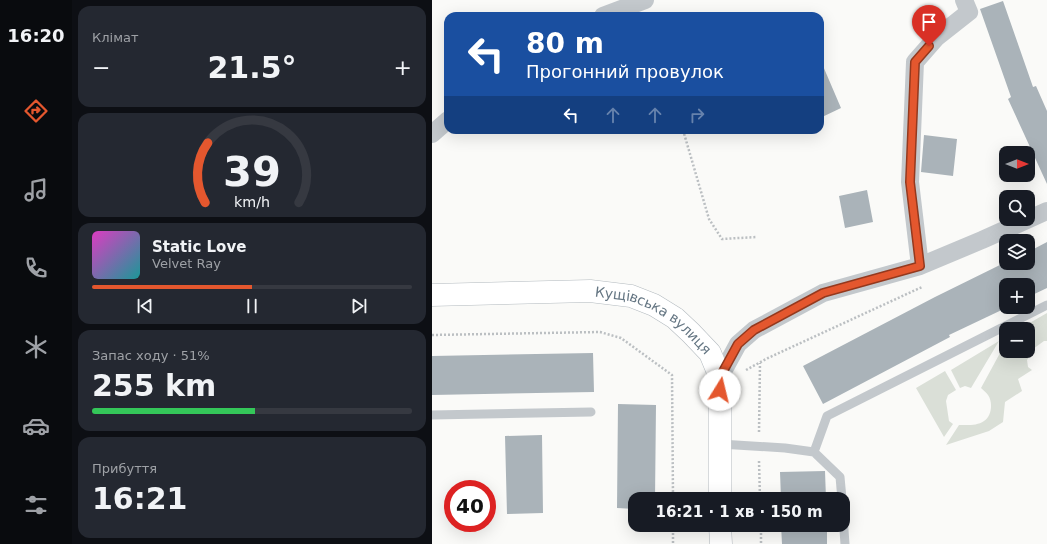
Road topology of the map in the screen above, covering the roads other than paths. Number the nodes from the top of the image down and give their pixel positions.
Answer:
1 (645, 0) edge
2 (964, 0) edge
3 (614, 12) edge
4 (444, 124) edge
5 (432, 134) edge
6 (1047, 211) edge
7 (920, 266) junction
8 (432, 295) edge
9 (1047, 305) edge
10 (720, 377) junction
11 (591, 412) dead end
12 (432, 414) edge
13 (720, 444) junction
14 (814, 452) junction
15 (720, 492) edge
16 (841, 492) edge
17 (720, 532) edge
18 (844, 532) edge
19 (721, 544) edge
20 (845, 544) edge

1 - 3 street
2 - 7 street
4 - 5 street
6 - 7 street, Кущівська вулиця
7 - 10 street, Кущівська вулиця
8 - 10 street, Кущівська вулиця
9 - 14 lane
10 - 13 street
11 - 12 lane
13 - 14 lane
13 - 15 street
14 - 16 lane
17 - 19 street
18 - 20 lane

